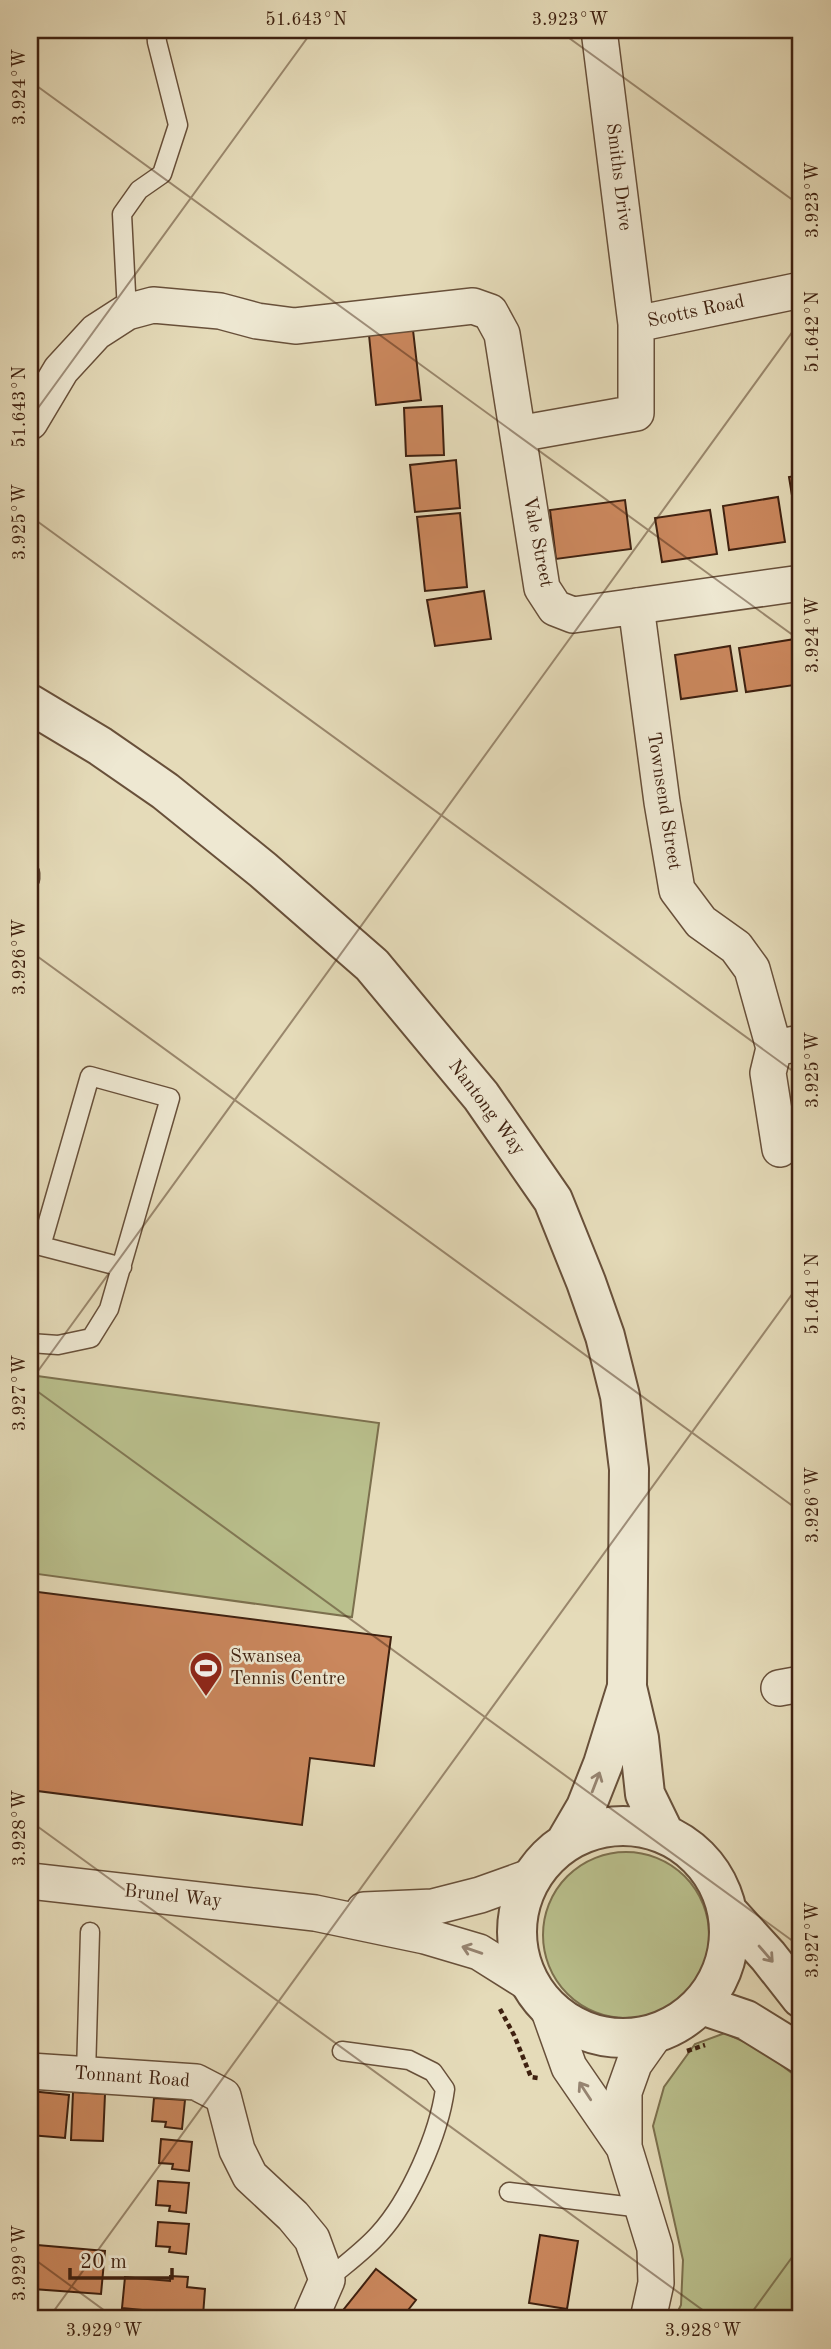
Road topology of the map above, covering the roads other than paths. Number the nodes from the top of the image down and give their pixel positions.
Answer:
1 (156, 30) edge
2 (599, 30) edge
3 (801, 290) edge
4 (127, 312) junction
5 (636, 324) junction
6 (30, 422) edge
7 (518, 434) junction
8 (801, 583) edge
9 (636, 606) junction
10 (30, 704) edge
11 (30, 873) edge
12 (30, 879) edge
13 (788, 1046) edge
14 (780, 1149) dead end
15 (122, 1267) junction
16 (30, 1343) edge
17 (627, 1687) junction
18 (664, 1833) junction
19 (565, 1843) junction
20 (533, 1876) junction
21 (30, 1881) edge
22 (728, 1912) junction
23 (315, 1913) junction
24 (90, 1933) dead end
25 (539, 1996) junction
26 (801, 1998) edge
27 (702, 2005) junction
28 (670, 2043) junction
29 (342, 2051) dead end
30 (801, 2054) edge
31 (30, 2071) edge
32 (86, 2074) junction
33 (624, 2147) junction
34 (509, 2192) dead end
35 (642, 2208) junction
36 (327, 2280) junction
37 (310, 2319) edge
38 (648, 2319) edge

1 - 4 lane
2 - 5 street, Smiths Drive
3 - 5 street, Scotts Road
4 - 6 street
4 - 7 street, Vale Street
5 - 7 street, Scotts Road
7 - 9 street, Vale Street
8 - 9 street, Vale Street
9 - 13 street, Townsend Street
10 - 17 street, Nantong Way
11 - 12 lane
13 - 14 street, Townsend Street
15 - 15 lane
15 - 16 lane
17 - 18 street, Nantong Way
19 -> 17 street, Nantong Way
18 - 19 street
18 - 22 street
19 - 20 street
20 - 23 street, Brunel Way
20 - 25 street
21 - 23 street, Brunel Way
22 -> 26 street
22 - 27 street
25 -> 23 street, Brunel Way
24 - 32 lane
25 - 28 street
33 -> 25 street
27 - 28 street
27 - 30 street
28 - 33 street
29 - 36 lane
31 - 32 street, Tonnant Road
32 - 36 street, Tonnant Road
33 - 35 street
34 - 35 lane
35 - 38 street
36 - 37 street

